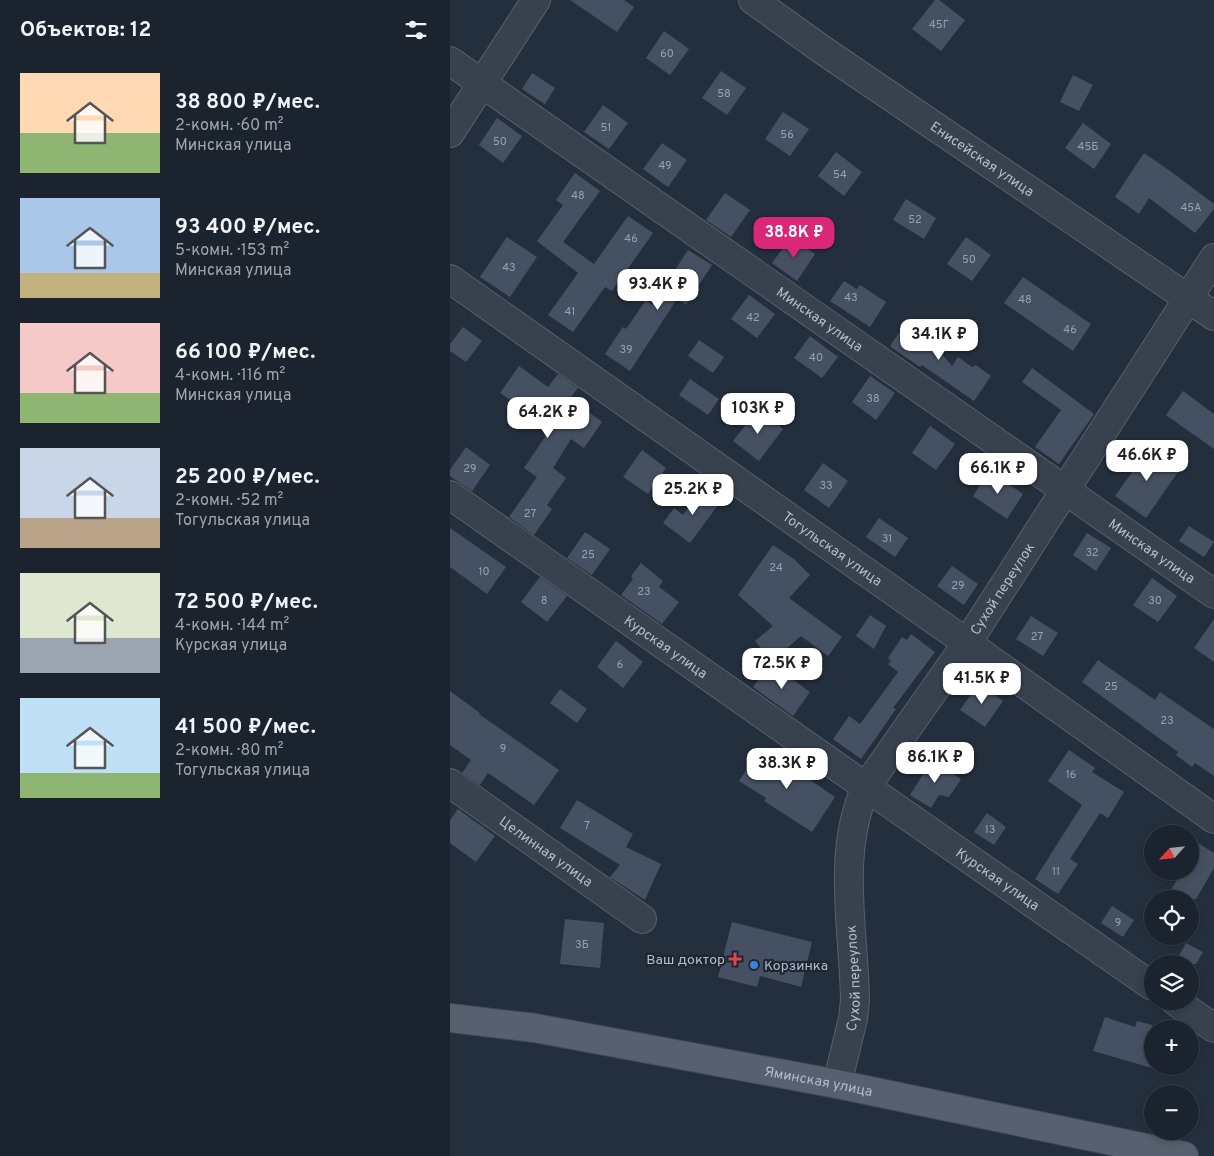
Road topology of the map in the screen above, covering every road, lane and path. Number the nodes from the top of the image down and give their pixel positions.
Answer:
1 (536, 0) edge
2 (752, 0) edge
3 (450, 61) edge
4 (483, 84) junction
5 (450, 133) edge
6 (1214, 258) edge
7 (450, 279) edge
8 (1187, 297) junction
9 (1214, 316) edge
10 (1064, 490) junction
11 (450, 495) edge
12 (1214, 594) edge
13 (967, 643) junction
14 (450, 783) edge
15 (866, 787) junction
16 (1214, 819) edge
17 (642, 919) dead end
18 (1144, 980) edge
19 (1188, 1010) edge
20 (450, 1018) edge
21 (1214, 1028) edge
22 (837, 1084) junction
23 (1184, 1156) edge

1 - 4 street
2 - 8 street, Енисейская улица
3 - 4 street, Минская улица
4 - 5 street
4 - 10 street, Минская улица
6 - 8 street, Сухой переулок
7 - 13 street, Тогульская улица
8 - 9 street, Енисейская улица
8 - 10 street, Сухой переулок
10 - 12 street, Минская улица
10 - 13 street, Сухой переулок
11 - 15 street, Курская улица
13 - 15 street, Сухой переулок
13 - 16 street, Тогульская улица
14 - 17 street, Целинная улица
15 - 18 street, Курская улица
15 - 22 street, Сухой переулок
19 - 21 street
20 - 22 main road, Яминская улица
22 - 23 main road, Яминская улица

